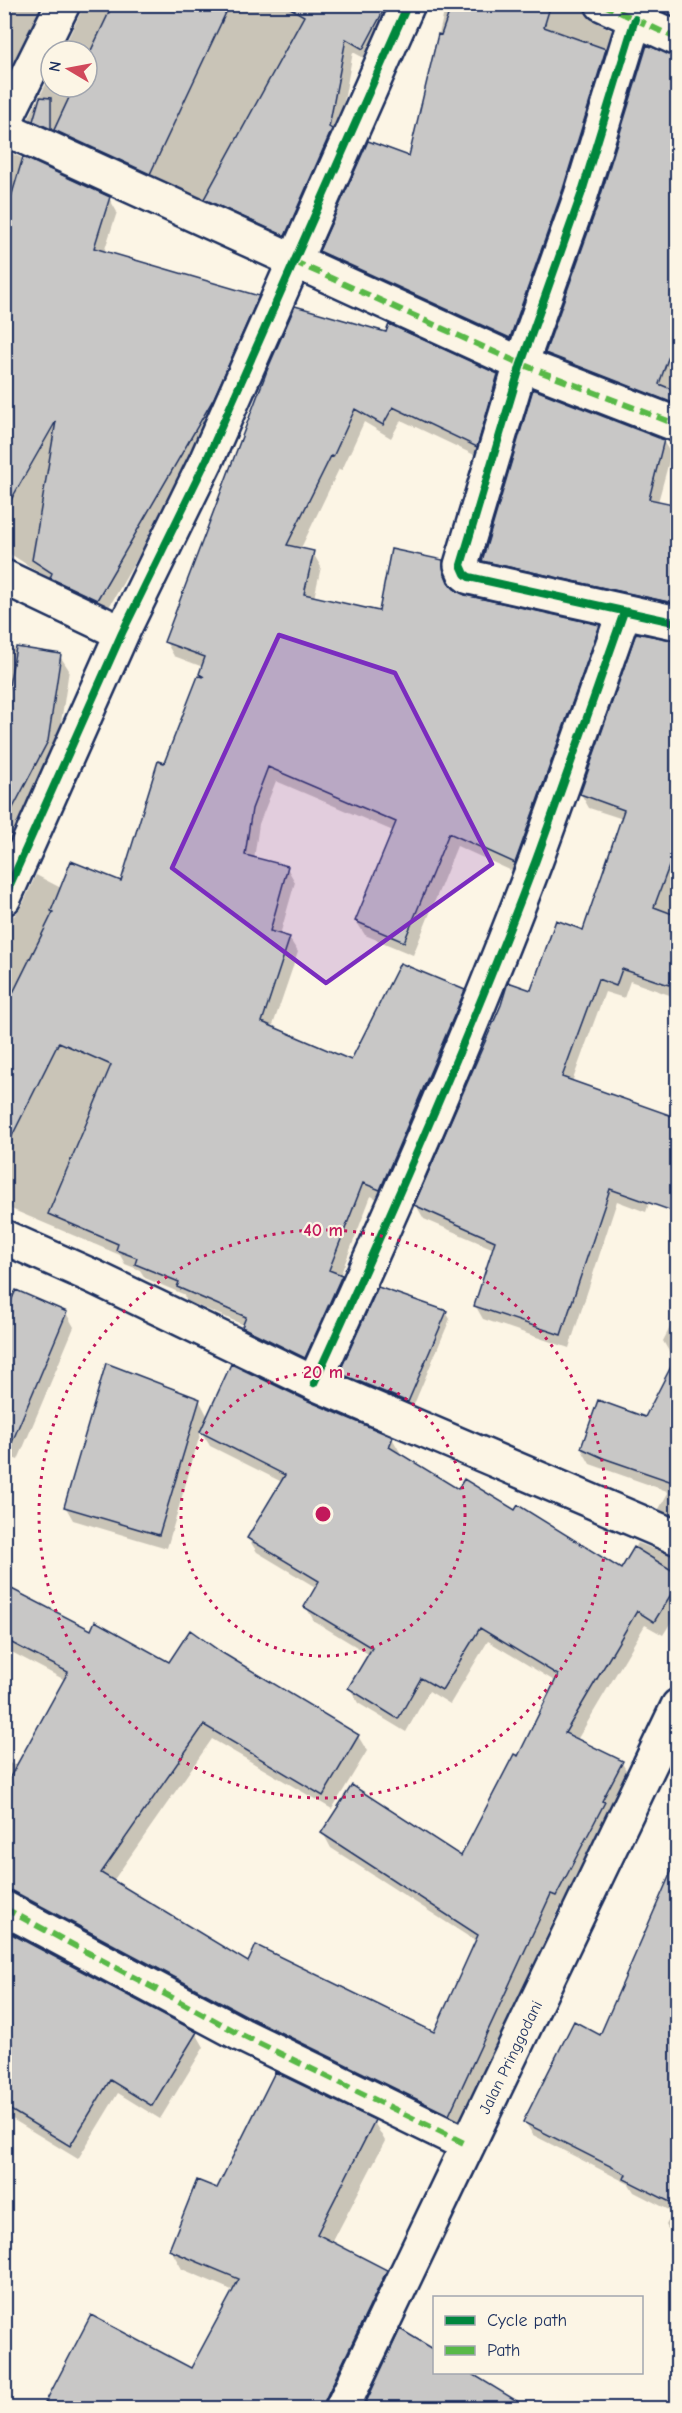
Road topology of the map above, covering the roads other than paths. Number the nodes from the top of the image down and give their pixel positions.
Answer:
1 (63, 4) edge
2 (408, 4) edge
3 (602, 4) edge
4 (635, 19) junction
5 (678, 39) edge
6 (4, 125) edge
7 (293, 261) junction
8 (521, 364) junction
9 (678, 425) edge
10 (4, 577) edge
11 (624, 612) junction
12 (678, 622) edge
13 (122, 633) junction
14 (4, 898) edge
15 (4, 1237) edge
16 (314, 1383) junction
17 (678, 1538) edge
18 (678, 1706) edge
19 (4, 1908) edge
20 (468, 2145) junction
21 (342, 2409) edge

1 - 6 street
2 - 7 street
3 - 4 street
4 - 5 street
4 - 8 street
6 - 7 street
7 - 8 street
7 - 13 street
8 - 9 street
8 - 11 street
10 - 13 street
11 - 12 street
11 - 16 street
13 - 14 street
15 - 16 street
16 - 17 street
18 - 20 street, Jalan Pringgodani
19 - 20 street
20 - 21 street, Jalan Pringgodani

